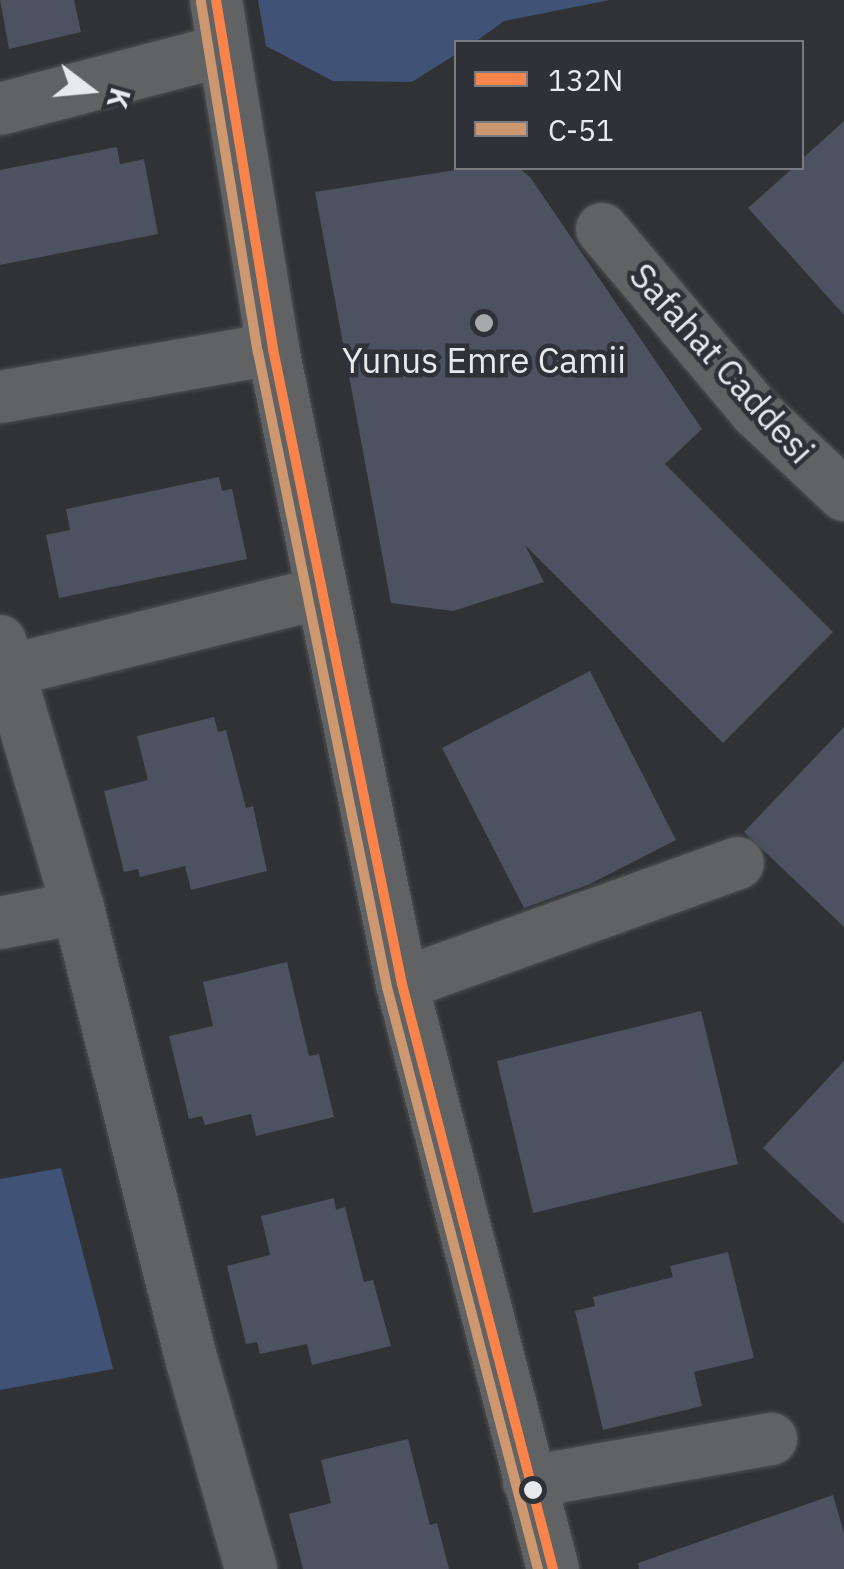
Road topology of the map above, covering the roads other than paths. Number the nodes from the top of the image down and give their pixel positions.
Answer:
1 (219, 25) edge
2 (0, 109) edge
3 (602, 229) dead end
4 (273, 349) junction
5 (0, 397) edge
6 (844, 495) edge
7 (322, 593) junction
8 (3, 662) edge
9 (738, 862) dead end
10 (78, 908) junction
11 (0, 923) edge
12 (402, 984) junction
13 (772, 1439) dead end
14 (529, 1482) junction
15 (252, 1569) edge
16 (552, 1569) edge

1 - 2 street
1 - 4 street
3 - 6 street, Safahat Caddesi
4 - 5 street
4 - 7 street
7 - 8 street
7 - 12 street
8 - 10 street
9 - 12 street
10 - 11 street
10 - 15 street
12 - 14 street
13 - 14 street
14 - 16 street

